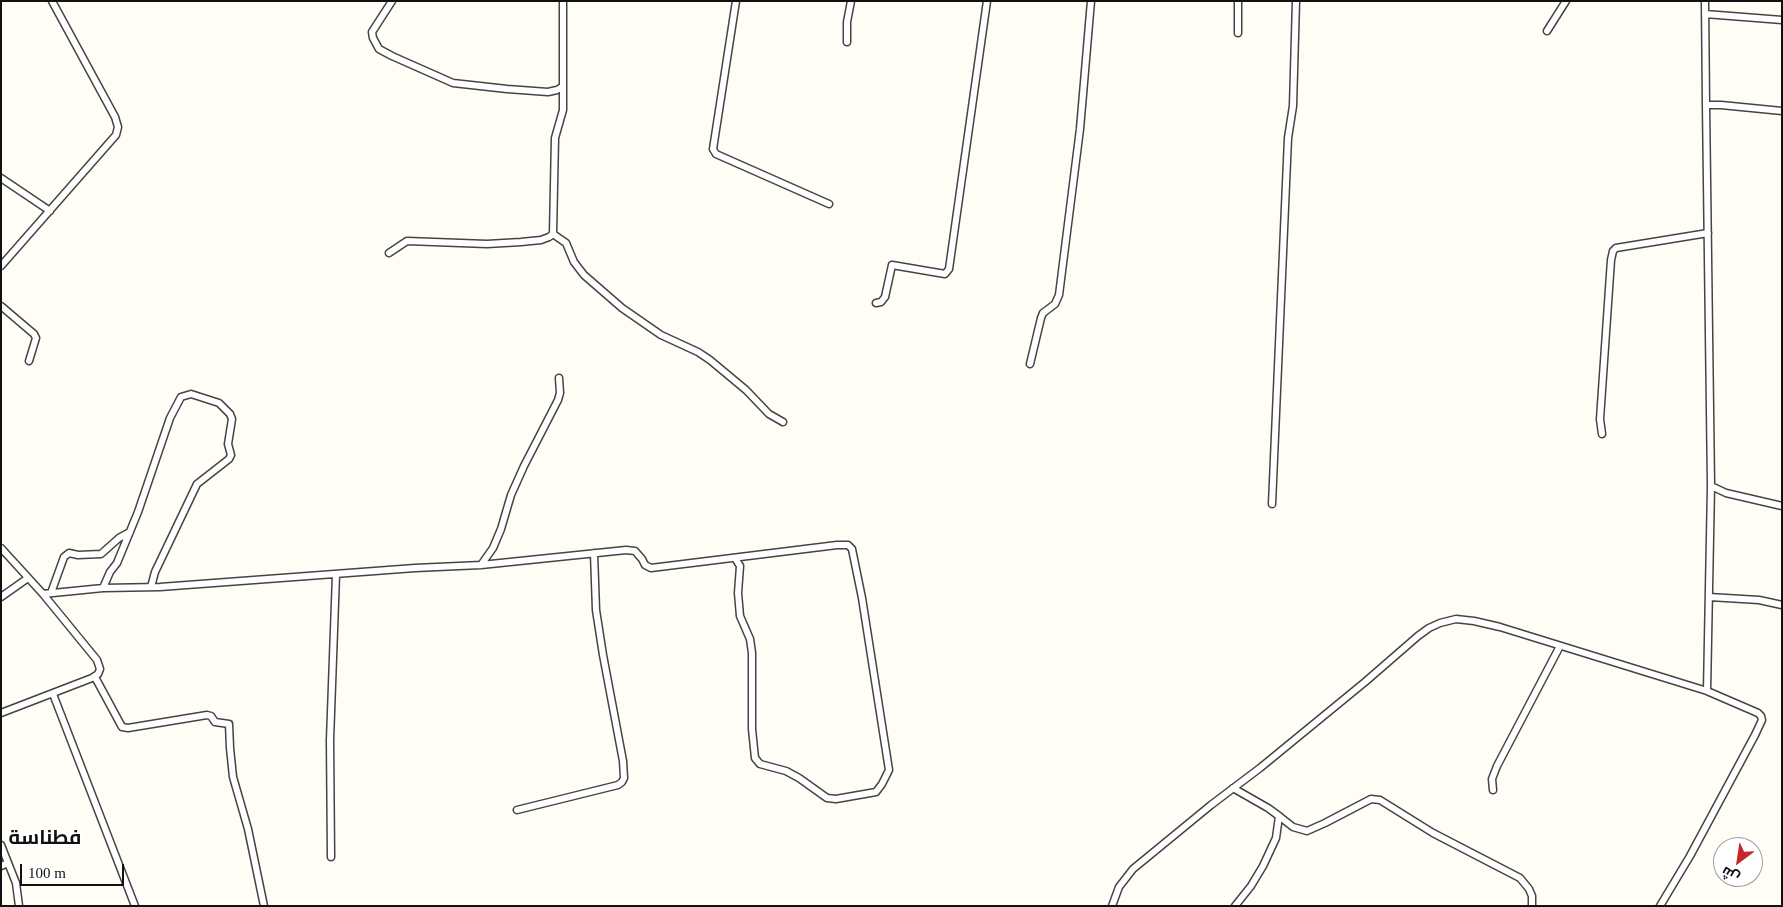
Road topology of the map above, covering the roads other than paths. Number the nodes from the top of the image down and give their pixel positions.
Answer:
1 (52, 1) edge
2 (392, 1) edge
3 (563, 1) edge
4 (736, 1) edge
5 (851, 1) edge
6 (987, 1) edge
7 (1091, 1) edge
8 (1238, 1) edge
9 (1296, 1) edge
10 (1566, 1) edge
11 (1705, 1) edge
12 (1705, 14) junction
13 (1782, 20) edge
14 (1547, 31) dead end
15 (1238, 33) dead end
16 (847, 42) dead end
17 (562, 87) junction
18 (1706, 105) junction
19 (1782, 111) edge
20 (1, 178) edge
21 (829, 204) dead end
22 (50, 211) junction
23 (1708, 233) junction
24 (552, 234) junction
25 (389, 253) dead end
26 (1, 266) edge
27 (876, 303) dead end
28 (1, 306) edge
29 (29, 361) dead end
30 (1030, 364) dead end
31 (558, 378) dead end
32 (783, 422) dead end
33 (1602, 434) dead end
34 (1712, 486) junction
35 (1272, 504) dead end
36 (1782, 506) edge
37 (130, 532) junction
38 (1, 548) edge
39 (594, 553) junction
40 (735, 558) junction
41 (481, 565) junction
42 (336, 575) junction
43 (28, 578) junction
44 (151, 587) junction
45 (103, 588) junction
46 (51, 593) junction
47 (43, 594) junction
48 (1, 597) edge
49 (1709, 598) junction
50 (1782, 605) edge
51 (1560, 646) junction
52 (95, 676) junction
53 (1707, 691) junction
54 (53, 694) junction
55 (1, 713) edge
56 (1233, 788) junction
57 (1493, 790) dead end
58 (517, 810) dead end
59 (1279, 816) junction
60 (1, 845) edge
61 (331, 857) dead end
62 (8, 863) junction
63 (1, 866) edge
64 (18, 906) edge
65 (135, 906) edge
66 (264, 906) edge
67 (1112, 906) edge
68 (1235, 906) edge
69 (1532, 906) edge
70 (1660, 906) edge

1 - 22 street
2 - 17 street
3 - 17 street
4 - 21 street
5 - 16 street
6 - 27 street
7 - 30 street
8 - 15 street
9 - 35 street
10 - 14 street
11 - 12 street
12 - 13 street
12 - 18 street
17 - 24 street
18 - 19 street
18 - 23 street
20 - 22 street
22 - 26 street
23 - 33 street
23 - 34 street
24 - 25 street
24 - 32 street
28 - 29 street
31 - 41 street
34 - 36 street
34 - 49 street
37 - 44 street
37 - 45 street
37 - 46 street
38 - 43 street
39 - 40 street
39 - 41 street
39 - 58 street
40 - 40 street
41 - 42 street
42 - 44 street
42 - 61 street
43 - 47 street
43 - 48 street
44 - 45 street
45 - 46 street
46 - 47 street
47 - 52 street
49 - 50 street
49 - 53 street
51 - 53 street
51 - 56 street
51 - 57 street
52 - 54 street
52 - 66 street
53 - 70 street
54 - 55 street
54 - 65 street
56 - 59 street
56 - 67 street
59 - 68 street
59 - 69 street
60 - 62 street
62 - 63 street
62 - 64 street

